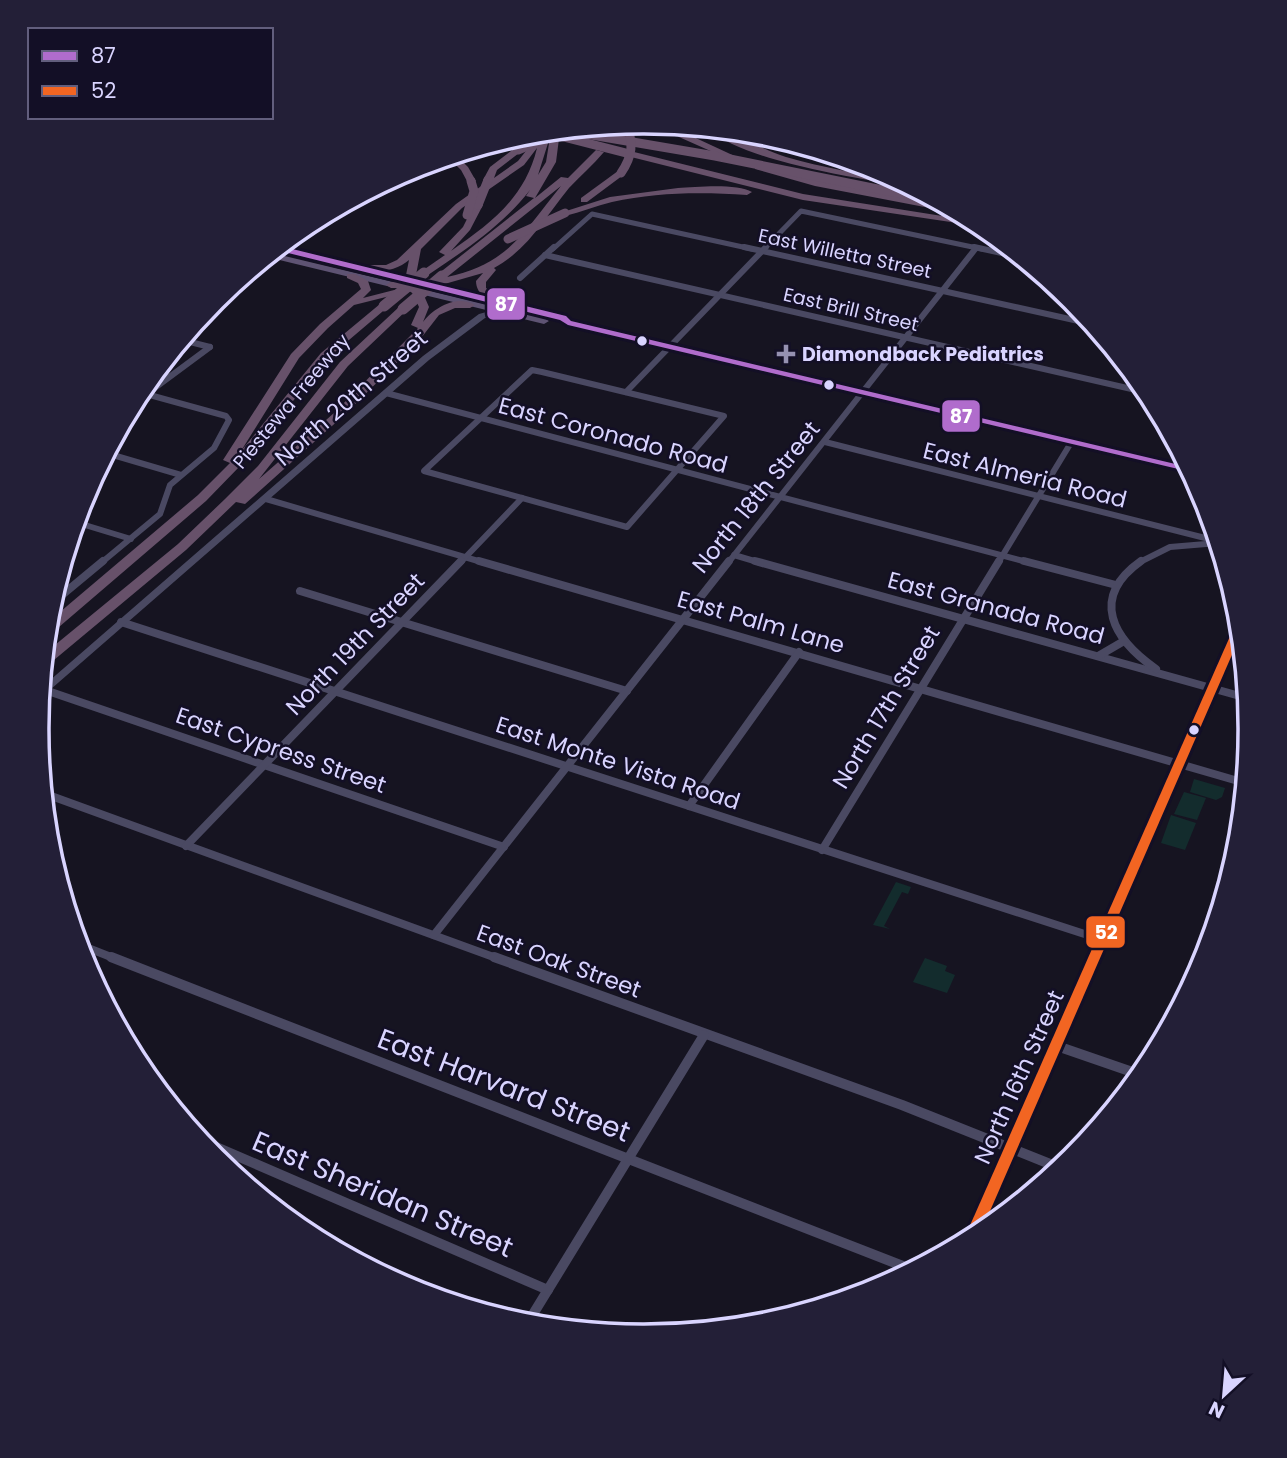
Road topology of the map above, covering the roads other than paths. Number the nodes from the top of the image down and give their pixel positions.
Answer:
1 (622, 135) edge
2 (631, 135) edge
3 (600, 136) edge
4 (611, 136) edge
5 (689, 137) edge
6 (573, 139) edge
7 (554, 142) edge
8 (742, 143) edge
9 (542, 144) edge
10 (535, 145) edge
11 (526, 147) edge
12 (599, 152) junction
13 (460, 164) edge
14 (854, 174) edge
15 (891, 189) edge
16 (901, 194) edge
17 (842, 204) junction
18 (922, 204) edge
19 (951, 220) edge
20 (507, 238) junction
21 (489, 244) junction
22 (449, 247) junction
23 (976, 248) junction
24 (416, 249) junction
25 (290, 251) edge
26 (762, 251) junction
27 (999, 253) edge
28 (545, 255) junction
29 (281, 258) edge
30 (503, 258) junction
31 (361, 268) junction
32 (424, 273) junction
33 (351, 276) junction
34 (520, 278) dead end
35 (395, 281) junction
36 (418, 288) junction
37 (445, 289) joint
38 (943, 291) junction
39 (719, 295) junction
40 (470, 305) junction
41 (503, 308) junction
42 (346, 309) junction
43 (1074, 320) edge
44 (906, 337) junction
45 (192, 343) edge
46 (671, 346) junction
47 (401, 350) junction
48 (160, 384) edge
49 (1131, 389) edge
50 (626, 392) junction
51 (864, 392) junction
52 (386, 393) junction
53 (151, 396) edge
54 (480, 418) junction
55 (1072, 441) junction
56 (825, 442) junction
57 (116, 456) edge
58 (1177, 467) edge
59 (676, 469) junction
60 (181, 475) junction
61 (1039, 496) junction
62 (781, 497) junction
63 (202, 498) junction
64 (522, 498) junction
65 (265, 499) junction
66 (86, 525) edge
67 (1168, 528) junction
68 (131, 538) junction
69 (1206, 539) edge
70 (1208, 543) edge
71 (182, 547) junction
72 (1166, 548) junction
73 (734, 555) junction
74 (1002, 555) junction
75 (467, 556) junction
76 (1116, 585) junction
77 (65, 591) edge
78 (300, 591) dead end
79 (963, 618) junction
80 (683, 619) junction
81 (59, 620) edge
82 (121, 622) junction
83 (402, 622) junction
84 (1124, 641) junction
85 (1232, 643) edge
86 (799, 652) junction
87 (54, 653) edge
88 (1098, 656) junction
89 (1161, 673) junction
90 (50, 685) edge
91 (921, 688) junction
92 (1212, 688) junction
93 (335, 691) junction
94 (626, 691) junction
95 (50, 694) edge
96 (1237, 695) edge
97 (265, 764) junction
98 (1180, 764) junction
99 (568, 766) junction
100 (1236, 780) edge
101 (53, 797) edge
102 (690, 806) junction
103 (186, 846) junction
104 (504, 847) junction
105 (822, 850) junction
106 (434, 935) junction
107 (1103, 940) junction
108 (91, 949) edge
109 (704, 1035) junction
110 (1056, 1046) junction
111 (1129, 1071) edge
112 (1011, 1148) junction
113 (225, 1151) edge
114 (629, 1159) junction
115 (1049, 1163) edge
116 (979, 1219) edge
117 (900, 1265) edge
118 (548, 1290) junction
119 (534, 1313) edge

1 - 12 highway
2 - 20 highway, bridge
3 - 16 highway, bridge
4 - 15 highway, bridge
5 - 18 highway
6 - 17 highway, bridge
7 - 21 highway
8 - 14 highway
9 - 32 highway, Piestewa Freeway
10 - 24 highway
11 - 22 highway, bridge
12 - 21 highway
12 - 30 highway
13 - 22 highway, bridge
17 - 19 highway
17 - 20 highway, bridge
20 - 21 highway
21 - 71 highway, Piestewa Freeway, bridge
22 - 32 highway
23 - 26 street
23 - 27 street
23 - 38 street, North 18th Street
24 - 31 highway
24 - 36 highway
25 - 31 main road
26 - 28 street, East Willetta Street
26 - 38 street, East Willetta Street
26 - 39 street
28 - 34 street
28 - 39 street, East Brill Street
29 - 33 main road
30 - 36 highway
30 - 41 highway
31 - 35 main road
32 - 63 highway, Piestewa Freeway, bridge
33 - 35 main road
33 - 42 highway
35 - 36 highway
36 - 37 highway
36 - 40 main road
36 - 42 highway
36 - 47 highway
37 - 41 main road
38 - 43 street, East Willetta Street
38 - 44 street, North 18th Street
39 - 44 street, East Brill Street
39 - 46 street
40 - 41 main road
40 - 47 highway
41 - 46 main road
41 - 52 street, North 20th Street
42 - 63 highway
44 - 49 street, East Brill Street
44 - 51 street, North 18th Street
45 - 48 street
46 - 50 street
46 - 51 main road
47 - 71 highway
50 - 54 street
50 - 59 street
51 - 55 main road
51 - 56 street, North 18th Street
52 - 54 street, East Coronado Road
52 - 65 street, North 20th Street
53 - 60 street
54 - 59 street, East Coronado Road
54 - 64 street
55 - 58 main road
55 - 61 street, North 17th Street
56 - 61 street, East Almeria Road
56 - 62 street, North 18th Street
57 - 60 street
59 - 62 street, East Coronado Road
59 - 64 street
60 - 68 street
61 - 67 street, East Almeria Road
61 - 74 street, North 17th Street
62 - 73 street, North 18th Street
62 - 74 street, East Coronado Road
63 - 81 highway, Piestewa Freeway
64 - 75 street, North 19th Street
65 - 75 street, East Palm Lane
65 - 82 street, North 20th Street
66 - 68 street
67 - 69 street, East Almeria Road
67 - 72 street
68 - 77 street
70 - 72 street
71 - 87 highway, Piestewa Freeway
72 - 76 street
73 - 79 street, East Granada Road
73 - 80 street, North 18th Street
74 - 76 street, East Coronado Road
74 - 79 street, North 17th Street
75 - 80 street, East Palm Lane
75 - 83 street, North 19th Street
76 - 84 street
78 - 83 street
79 - 88 street, East Granada Road
79 - 91 street, North 17th Street
80 - 86 street, East Palm Lane
80 - 94 street, North 18th Street
82 - 90 street, North 20th Street
82 - 93 street, East Monte Vista Road
83 - 93 street, North 19th Street
83 - 94 street
84 - 88 street
84 - 89 street
85 - 92 main road, North 16th Street
86 - 91 street, East Palm Lane
86 - 102 street
88 - 89 street, East Granada Road
89 - 92 street, East Granada Road
91 - 98 street, East Palm Lane
91 - 105 street, North 17th Street
92 - 96 street, East Granada Road
92 - 98 main road, North 16th Street
93 - 97 street, North 19th Street
93 - 99 street, East Monte Vista Road
94 - 99 street, North 18th Street
95 - 97 street, East Cypress Street
97 - 103 street, North 19th Street
97 - 104 street, East Cypress Street
98 - 100 street, East Palm Lane
98 - 107 main road, North 16th Street
99 - 102 street, East Monte Vista Road
99 - 104 street, North 18th Street
101 - 103 street, East Oak Street
102 - 105 street, East Monte Vista Road
103 - 106 street, East Oak Street
104 - 106 street, North 18th Street
105 - 107 street, East Monte Vista Road
106 - 109 street, East Oak Street
107 - 110 main road, North 16th Street
108 - 114 street, East Harvard Street
109 - 112 street, East Oak Street
109 - 114 street
110 - 111 street
110 - 112 main road, North 16th Street
112 - 115 street, East Oak Street
112 - 116 main road, North 16th Street
113 - 118 street, East Sheridan Street
114 - 117 street, East Harvard Street
114 - 118 street
118 - 119 street

